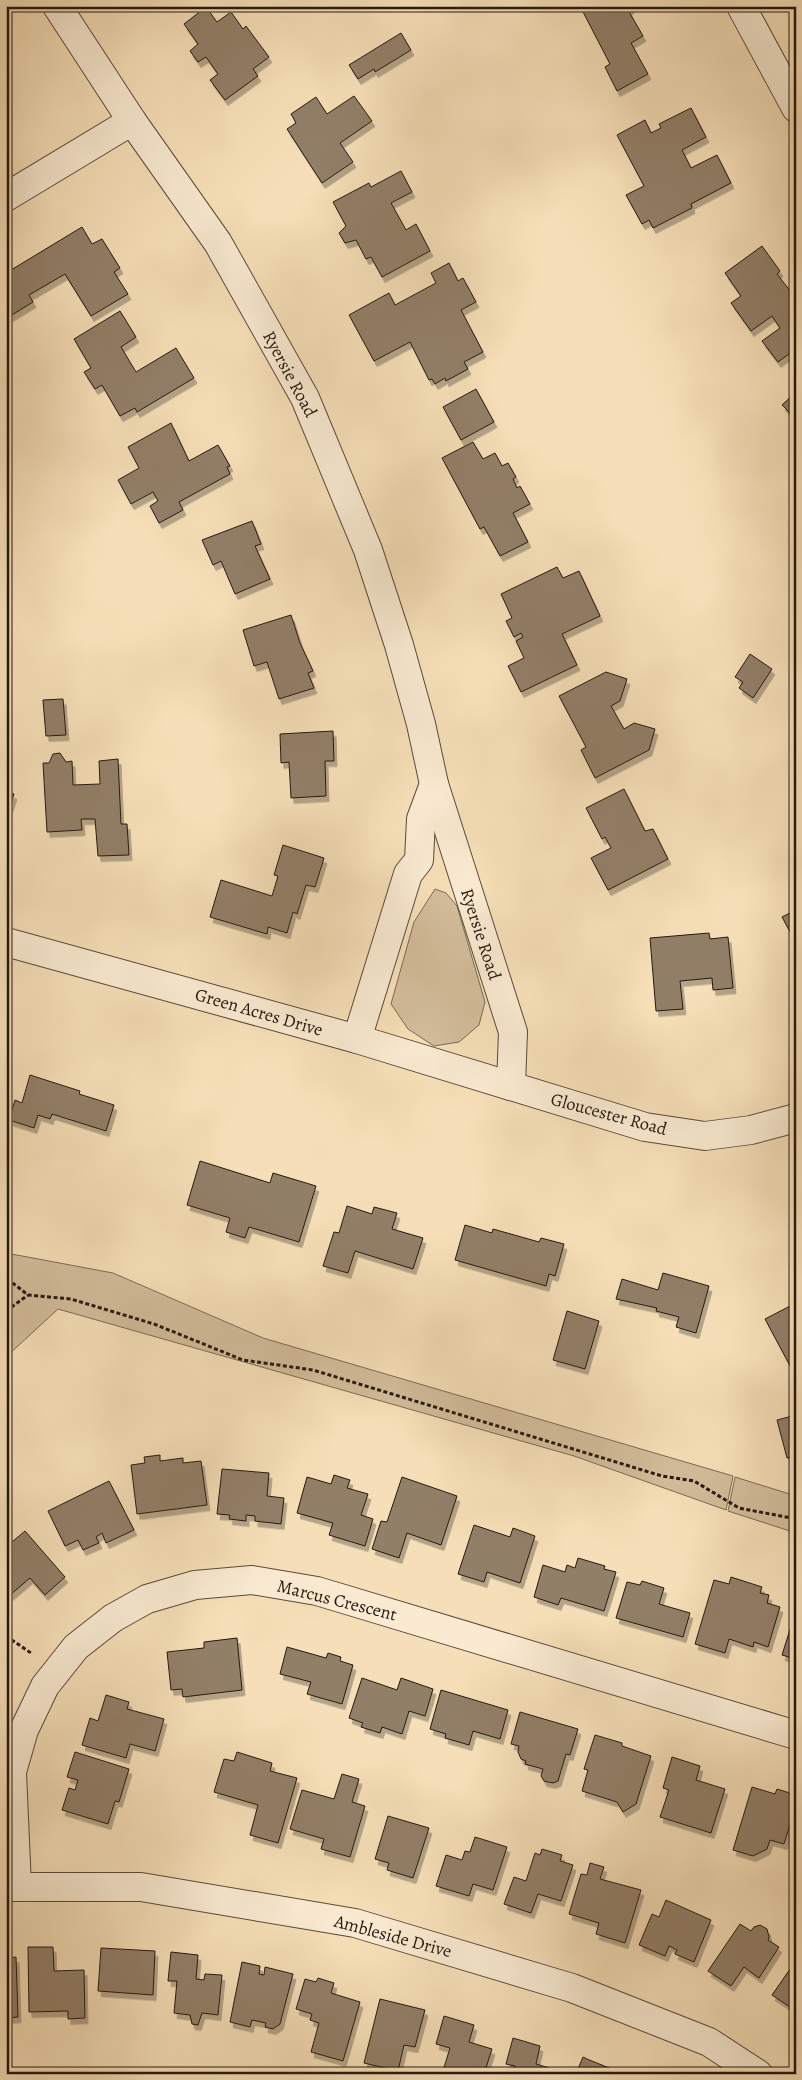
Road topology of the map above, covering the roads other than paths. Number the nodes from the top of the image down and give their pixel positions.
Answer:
1 (57, 6) edge
2 (741, 6) edge
3 (796, 108) edge
4 (132, 121) junction
5 (6, 197) edge
6 (434, 784) junction
7 (6, 942) edge
8 (357, 1039) junction
9 (511, 1086) junction
10 (796, 1118) edge
11 (796, 1735) edge
12 (12, 1887) edge
13 (758, 2074) edge

1 - 4 street, Ryersie Road
2 - 3 street
4 - 5 street
4 - 6 street, Ryersie Road
6 - 8 street
6 - 9 street, Ryersie Road
7 - 8 street, Green Acres Drive
8 - 9 street, Green Acres Drive
9 - 10 street, Gloucester Road
11 - 12 street, Marcus Crescent
12 - 13 street, Ambleside Drive

